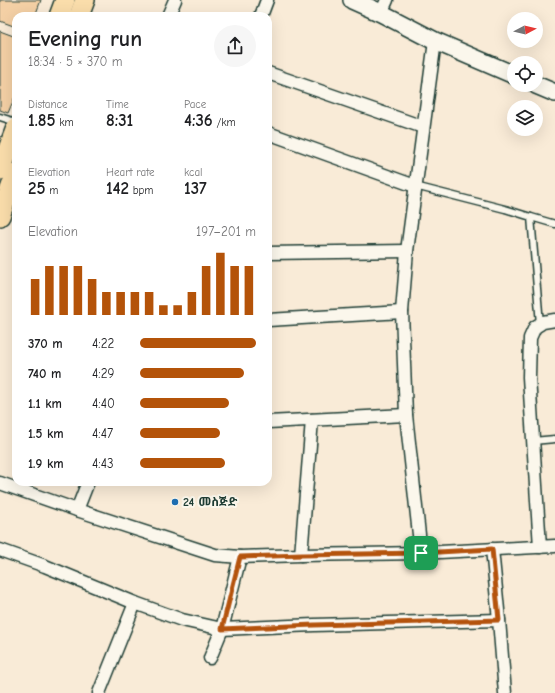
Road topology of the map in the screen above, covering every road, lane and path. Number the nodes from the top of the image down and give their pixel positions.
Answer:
1 (65, 0) edge
2 (85, 0) edge
3 (175, 0) edge
4 (267, 0) edge
5 (352, 0) edge
6 (384, 6) edge
7 (60, 12) edge
8 (80, 12) edge
9 (170, 12) edge
10 (262, 12) edge
11 (435, 41) junction
12 (507, 72) edge
13 (272, 74) edge
14 (543, 88) edge
15 (555, 93) edge
16 (0, 117) edge
17 (12, 121) edge
18 (423, 127) junction
19 (272, 134) edge
20 (12, 138) edge
21 (0, 170) edge
22 (12, 184) edge
23 (415, 186) junction
24 (0, 216) edge
25 (531, 217) junction
26 (555, 224) edge
27 (407, 251) junction
28 (272, 253) edge
29 (402, 312) junction
30 (272, 320) edge
31 (555, 320) edge
32 (540, 324) junction
33 (406, 415) junction
34 (312, 420) junction
35 (272, 422) edge
36 (555, 439) edge
37 (533, 441) junction
38 (0, 483) edge
39 (86, 486) edge
40 (77, 510) junction
41 (555, 546) edge
42 (540, 547) junction
43 (492, 549) junction
44 (0, 550) edge
45 (421, 553) junction
46 (302, 555) junction
47 (240, 557) junction
48 (135, 603) junction
49 (499, 620) junction
50 (222, 629) junction
51 (210, 658) dead end
52 (99, 693) edge
53 (505, 693) edge

1 - 7 main road
2 - 8 main road
3 - 9 street
4 - 10 street
5 - 6 main road
6 - 11 main road
11 - 12 main road
11 - 18 street
13 - 18 street
14 - 15 main road
16 - 17 lane
18 - 23 street
19 - 23 street
20 - 21 main road
22 - 24 main road
23 - 25 lane
23 - 27 street
25 - 26 lane
25 - 32 lane
27 - 28 street
27 - 29 street
29 - 30 street
29 - 33 street
31 - 32 street
32 - 37 street
33 - 34 street
33 - 45 street
34 - 35 street
34 - 46 street
36 - 37 lane
37 - 42 street
38 - 40 street
39 - 40 street
40 - 47 street
41 - 42 street
42 - 43 street
43 - 45 street
43 - 49 street
44 - 48 street
45 - 46 street
46 - 47 street
47 - 50 street
48 - 50 street
48 - 52 street
49 - 50 street
49 - 53 street
50 - 51 street

